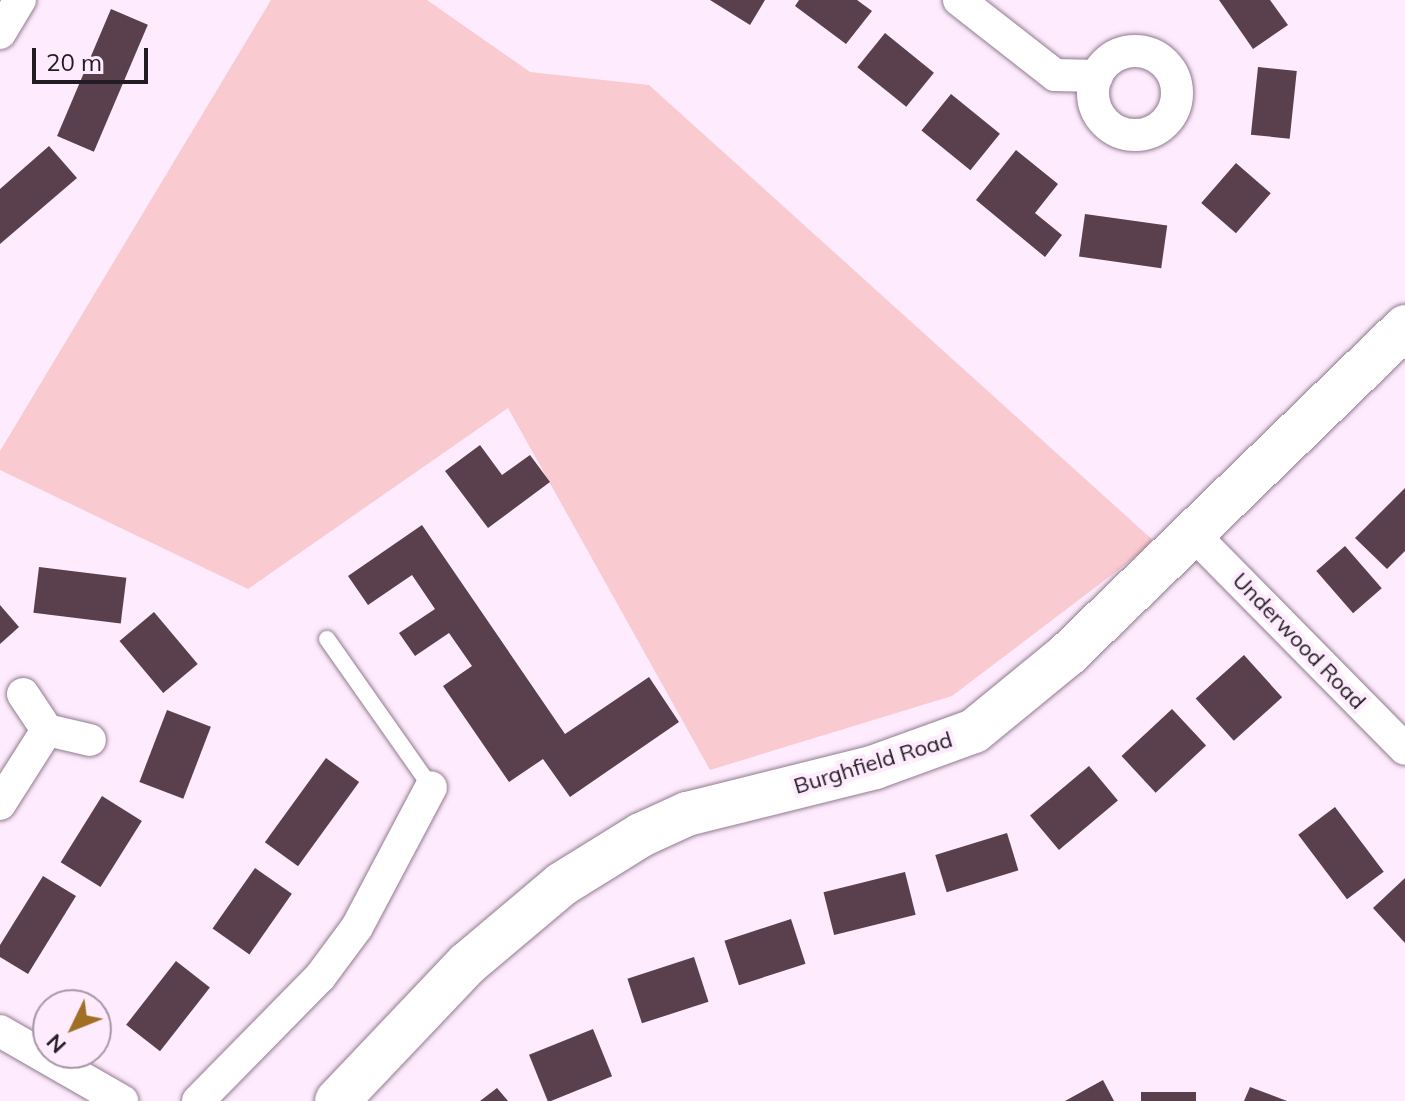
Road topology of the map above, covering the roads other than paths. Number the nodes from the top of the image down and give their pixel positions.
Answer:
1 (20, 0) edge
2 (959, 0) edge
3 (0, 33) edge
4 (1097, 76) dead end
5 (1405, 327) edge
6 (1192, 533) junction
7 (327, 639) dead end
8 (23, 694) dead end
9 (47, 730) junction
10 (1400, 735) edge
11 (90, 740) dead end
12 (431, 787) joint
13 (0, 804) edge
14 (0, 1031) edge
15 (122, 1101) edge
16 (198, 1101) edge
17 (337, 1101) edge

1 - 3 street
2 - 4 street
5 - 6 street, Burghfield Road
6 - 10 street, Underwood Road
6 - 17 street, Burghfield Road
7 - 12 lane
8 - 9 street
9 - 11 street
9 - 13 street
12 - 16 street
14 - 15 street

